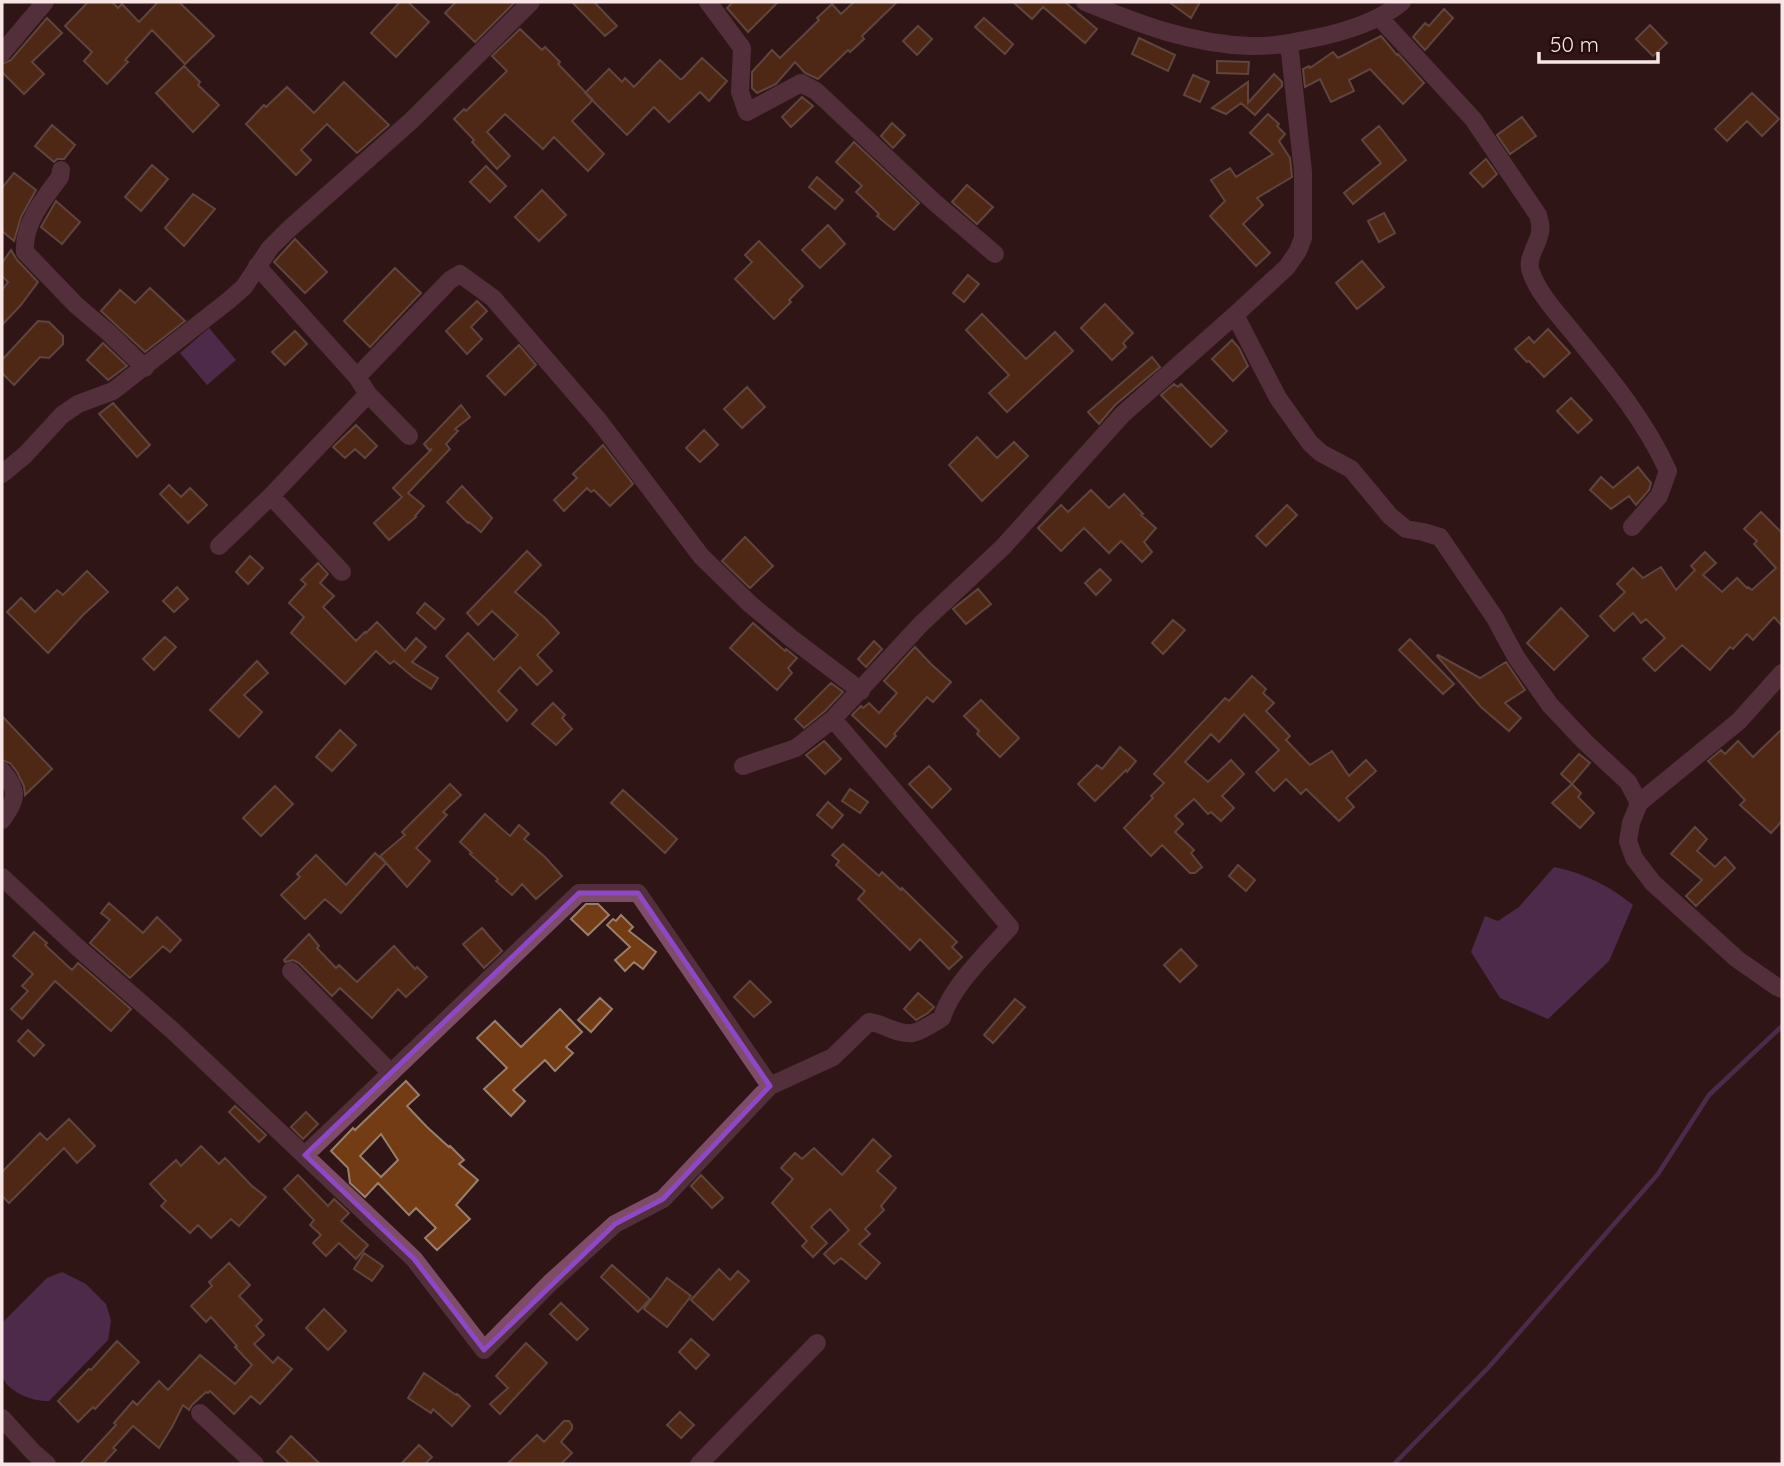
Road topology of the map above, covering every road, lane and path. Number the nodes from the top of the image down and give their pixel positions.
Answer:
1 (45, 2) edge
2 (530, 2) edge
3 (1085, 2) edge
4 (1402, 2) edge
5 (713, 3) edge
6 (1379, 17) junction
7 (1289, 43) junction
8 (4, 44) edge
9 (61, 170) dead end
10 (995, 254) dead end
11 (257, 266) junction
12 (1235, 315) junction
13 (145, 368) junction
14 (357, 377) junction
15 (369, 394) junction
16 (409, 436) dead end
17 (2, 474) edge
18 (271, 496) junction
19 (1632, 527) dead end
20 (219, 546) dead end
21 (342, 572) dead end
22 (1782, 673) edge
23 (861, 691) junction
24 (833, 719) junction
25 (743, 766) dead end
26 (2, 771) edge
27 (1639, 803) junction
28 (2, 820) edge
29 (2, 877) edge
30 (291, 971) dead end
31 (1782, 989) edge
32 (391, 1073) junction
33 (770, 1086) junction
34 (305, 1155) junction
35 (817, 1343) dead end
36 (200, 1413) dead end
37 (2, 1418) edge
38 (47, 1464) edge
39 (255, 1464) edge
40 (699, 1464) edge

1 - 8 street
2 - 11 street
3 - 7 street
4 - 6 street
5 - 10 street
6 - 7 street
6 - 19 street
7 - 12 street
9 - 13 street
11 - 13 street
11 - 14 street
12 - 23 street
12 - 27 street
13 - 17 street
14 - 15 street
14 - 23 street
15 - 16 street
15 - 18 street
18 - 20 street
18 - 21 street
22 - 27 street
23 - 24 street
24 - 25 street
24 - 33 street
26 - 28 street
27 - 31 street
29 - 34 street
30 - 32 street
32 - 33 street
32 - 34 street
33 - 34 street
35 - 40 street
36 - 39 street
37 - 38 street

